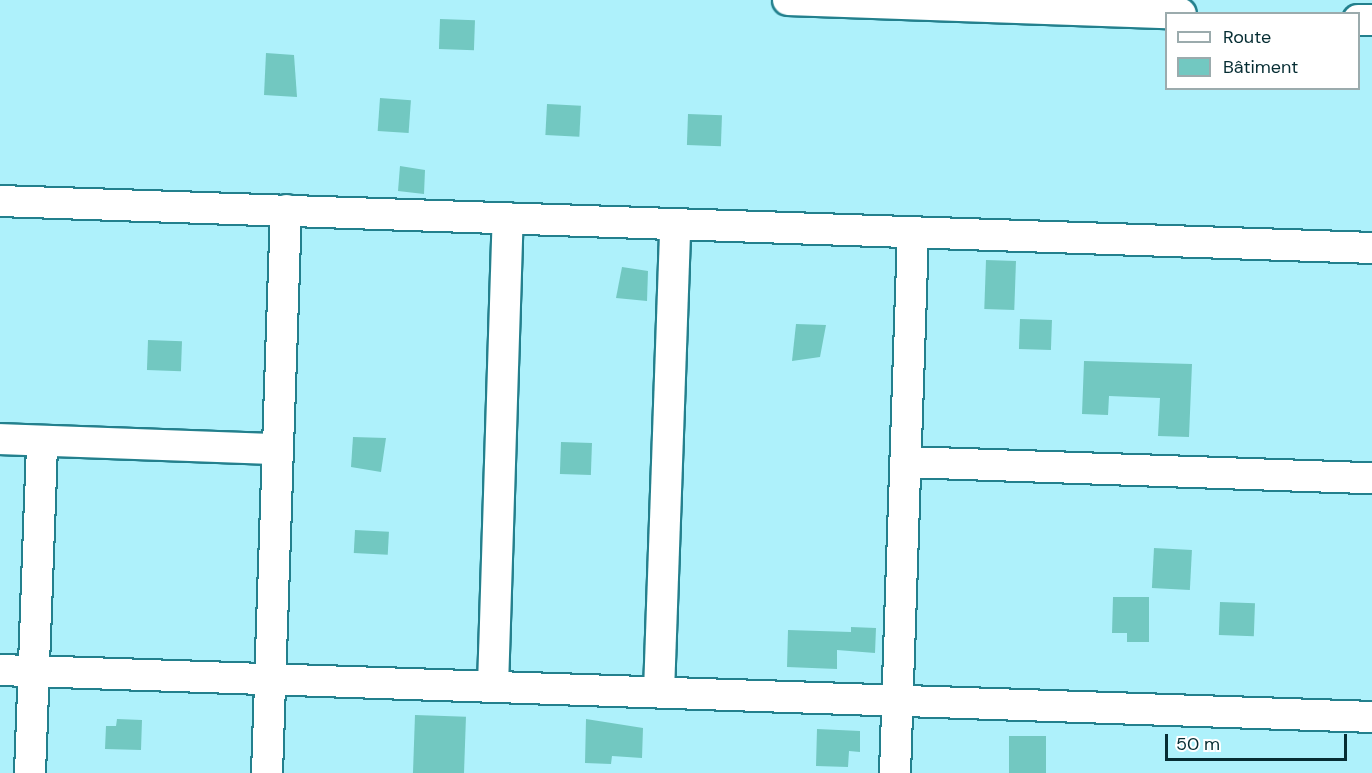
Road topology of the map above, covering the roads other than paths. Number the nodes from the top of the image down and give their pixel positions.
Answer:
1 (788, 0) edge
2 (1165, 13) edge
3 (0, 201) edge
4 (286, 210) junction
5 (508, 218) junction
6 (675, 224) junction
7 (913, 232) junction
8 (1372, 248) edge
9 (0, 440) edge
10 (42, 441) junction
11 (278, 449) junction
12 (906, 462) junction
13 (1372, 478) edge
14 (0, 670) edge
15 (33, 671) junction
16 (270, 679) junction
17 (492, 686) junction
18 (659, 692) junction
19 (897, 701) junction
20 (1372, 717) edge
21 (30, 773) edge
22 (267, 773) edge
23 (895, 773) edge

1 - 2 street
3 - 4 street
4 - 5 street
4 - 11 street
5 - 6 street
5 - 17 street
6 - 7 street
6 - 18 street
7 - 8 street
7 - 12 street
9 - 10 street
10 - 11 street
10 - 15 street
11 - 16 street
12 - 13 street
12 - 19 street
14 - 15 street
15 - 16 street
15 - 21 street
16 - 17 street
16 - 22 street
17 - 18 street
18 - 19 street
19 - 20 street
19 - 23 street

